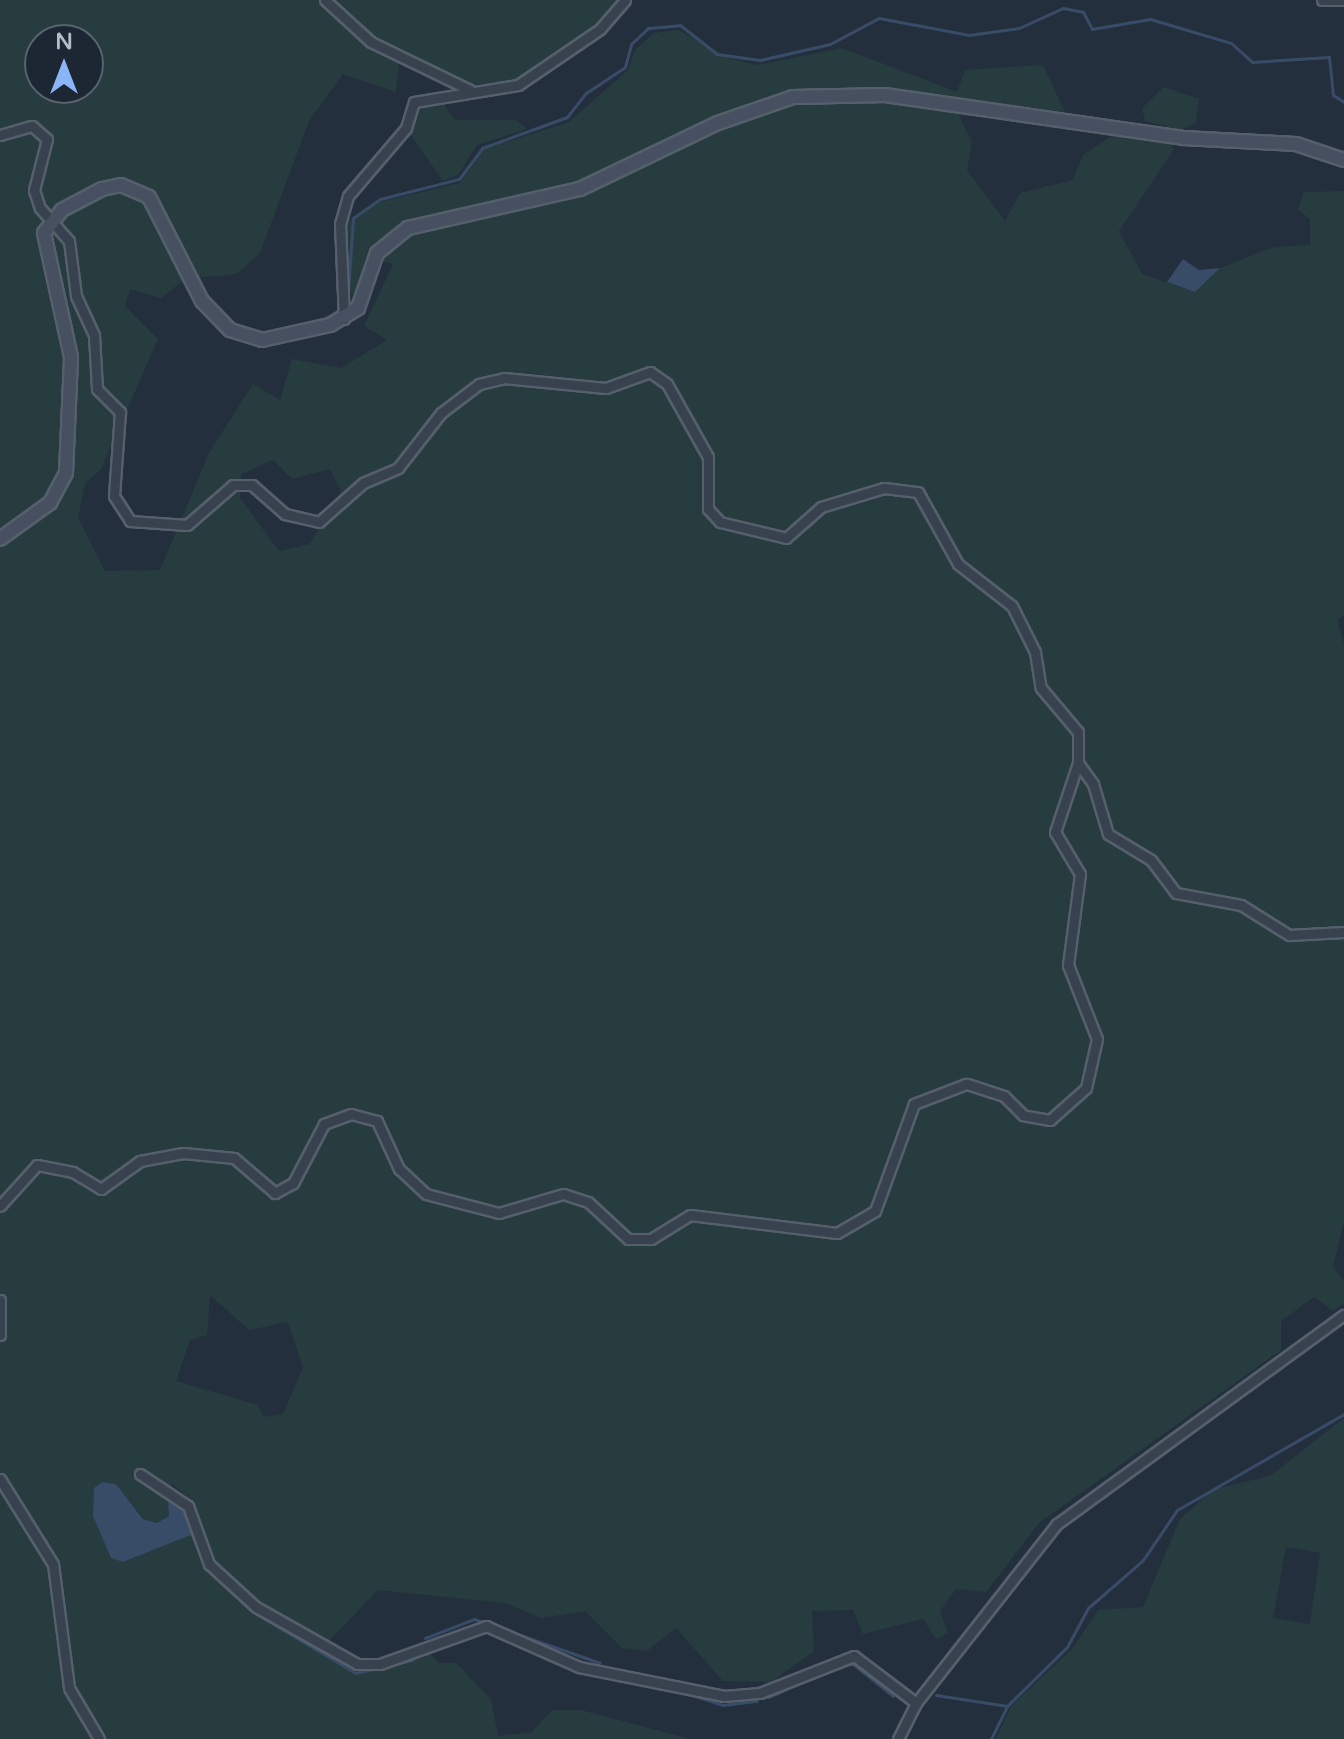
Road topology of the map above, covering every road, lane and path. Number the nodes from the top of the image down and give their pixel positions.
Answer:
1 (325, 0) edge
2 (625, 0) edge
3 (1322, 0) edge
4 (1344, 0) edge
5 (471, 90) junction
6 (0, 135) edge
7 (1344, 160) edge
8 (50, 222) junction
9 (344, 319) junction
10 (0, 539) edge
11 (1078, 763) junction
12 (1344, 932) edge
13 (0, 1206) edge
14 (0, 1300) edge
15 (1344, 1315) edge
16 (0, 1335) edge
17 (140, 1474) dead end
18 (0, 1479) edge
19 (916, 1703) junction
20 (99, 1739) edge
21 (898, 1739) edge

1 - 5 street
2 - 5 street
3 - 4 street
5 - 9 street
6 - 8 street
7 - 9 street
8 - 9 street
8 - 10 street
8 - 11 street
11 - 12 street
11 - 13 street
14 - 16 street
15 - 19 street
17 - 19 street
18 - 20 street
19 - 21 street

